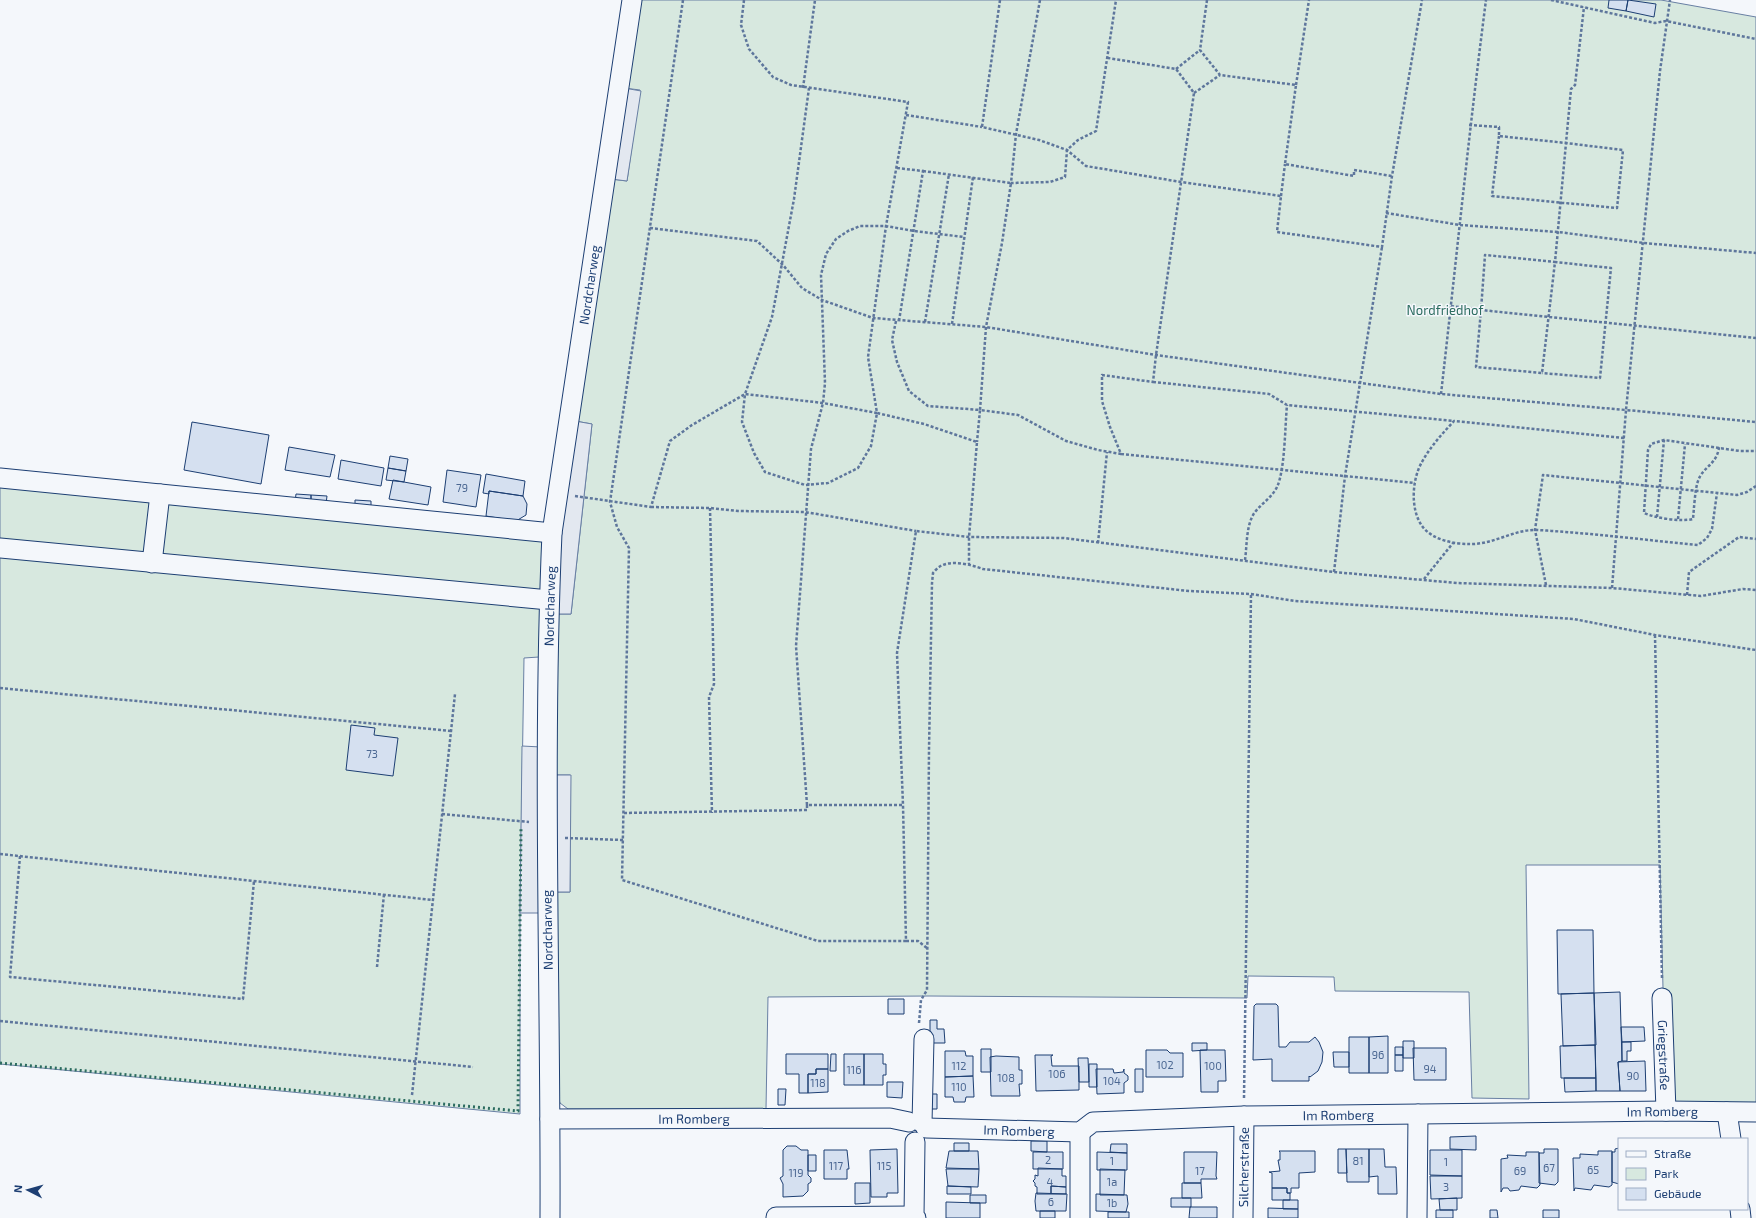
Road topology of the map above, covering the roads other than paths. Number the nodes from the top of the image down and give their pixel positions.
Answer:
1 (632, 0) edge
2 (0, 478) edge
3 (160, 494) junction
4 (552, 533) junction
5 (0, 548) edge
6 (152, 562) junction
7 (549, 600) junction
8 (1662, 998) road end
9 (924, 1039) road end
10 (1666, 1111) junction
11 (1727, 1112) junction
12 (1756, 1112) edge
13 (1418, 1114) junction
14 (1244, 1116) junction
15 (550, 1120) junction
16 (918, 1129) junction
17 (1080, 1132) junction
18 (1731, 1138) edge
19 (776, 1217) edge
20 (915, 1217) edge
21 (550, 1218) edge
22 (1080, 1218) edge
23 (1243, 1218) edge
24 (1417, 1218) edge

1 - 4 street, Nordcharweg
2 - 3 street
3 - 4 street
3 - 6 street
4 - 7 street, Nordcharweg
5 - 6 street
6 - 7 street
7 - 15 street, Nordcharweg
8 - 10 street, Griegstraße
9 - 16 street
10 - 11 street, Im Romberg
10 - 13 street, Im Romberg
11 - 12 street, Im Romberg
11 - 18 street
13 - 14 street, Im Romberg
13 - 24 street
14 - 17 street, Im Romberg
14 - 23 street, Silcherstraße
15 - 16 street, Im Romberg
15 - 21 street, Nordcharweg
16 - 17 street, Im Romberg
16 - 20 street
17 - 22 street
19 - 20 street

